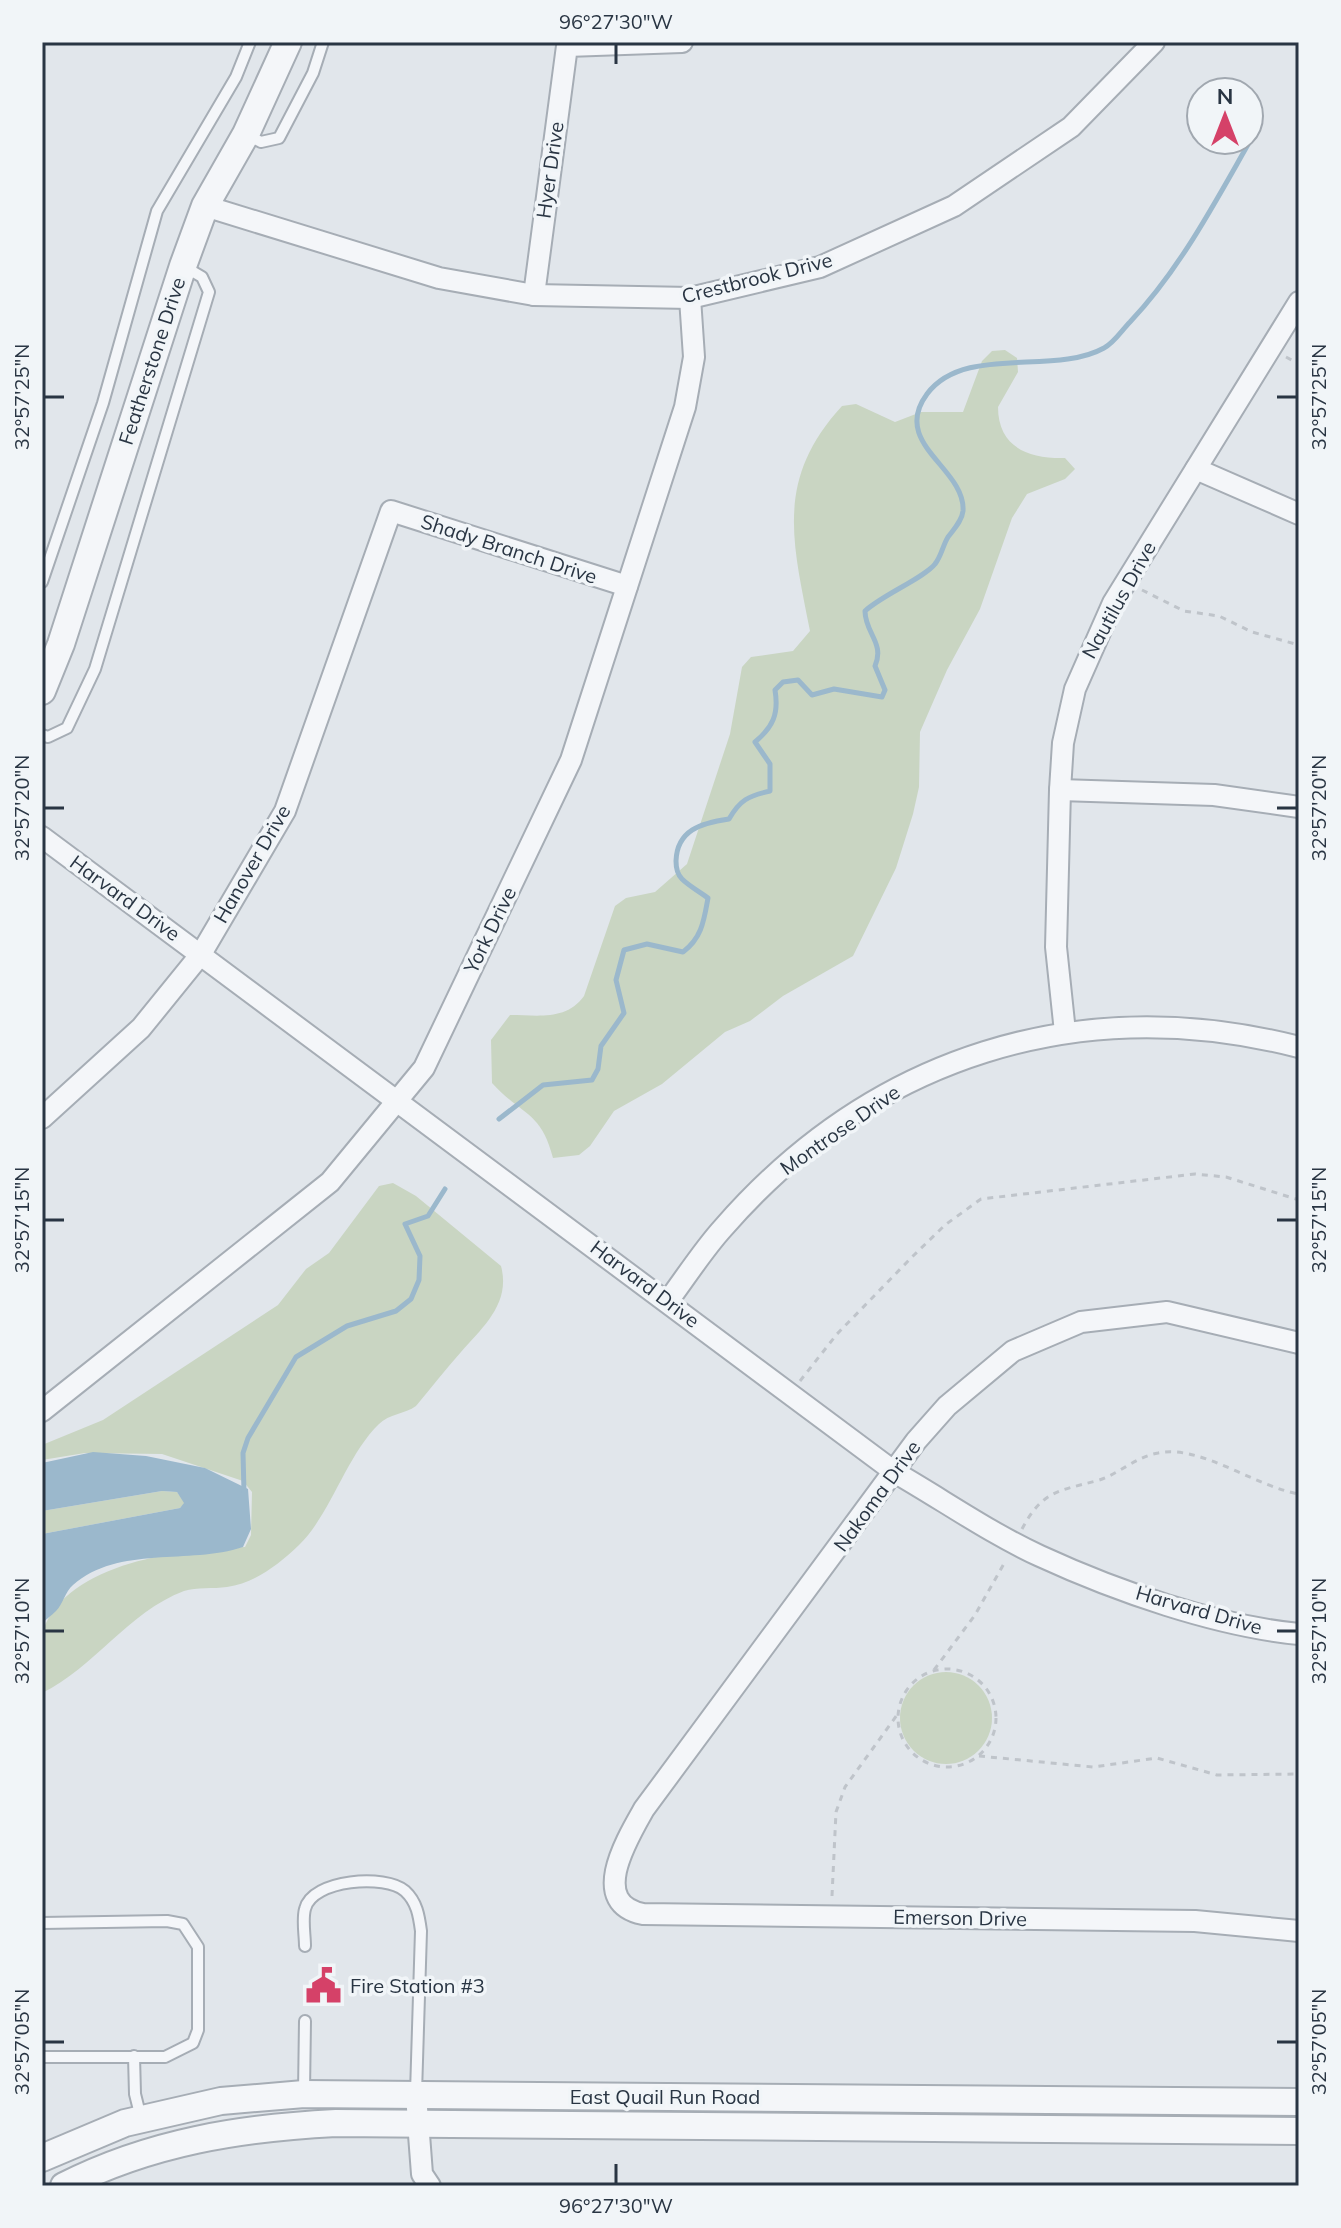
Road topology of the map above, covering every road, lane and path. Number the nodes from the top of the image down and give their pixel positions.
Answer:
1 (250, 42) edge
2 (288, 42) edge
3 (323, 42) edge
4 (682, 42) edge
5 (1154, 42) edge
6 (246, 134) junction
7 (205, 206) junction
8 (183, 266) junction
9 (534, 295) junction
10 (690, 298) junction
11 (1299, 302) edge
12 (1286, 357) dead end
13 (1299, 364) edge
14 (1196, 469) junction
15 (391, 511) joint
16 (1299, 514) edge
17 (42, 582) edge
18 (627, 586) junction
19 (1142, 590) dead end
20 (1299, 645) edge
21 (42, 691) edge
22 (42, 735) edge
23 (1060, 790) junction
24 (1299, 807) edge
25 (42, 837) edge
26 (201, 954) junction
27 (1065, 1032) junction
28 (1299, 1047) edge
29 (396, 1099) junction
30 (42, 1118) edge
31 (1299, 1200) edge
32 (668, 1301) junction
33 (1299, 1343) edge
34 (791, 1393) junction
35 (42, 1411) edge
36 (896, 1473) junction
37 (1299, 1494) edge
38 (1015, 1542) junction
39 (1299, 1634) edge
40 (934, 1670) junction
41 (898, 1714) junction
42 (979, 1756) junction
43 (1299, 1774) edge
44 (623, 1906) joint
45 (832, 1916) junction
46 (42, 1923) edge
47 (1299, 1931) edge
48 (305, 1946) dead end
49 (305, 2021) dead end
50 (134, 2056) junction
51 (42, 2057) edge
52 (304, 2094) junction
53 (416, 2095) junction
54 (1299, 2102) edge
55 (141, 2119) junction
56 (416, 2124) junction
57 (1299, 2131) edge
58 (42, 2158) edge
59 (64, 2186) edge
60 (430, 2186) edge

1 - 17 lane
2 - 6 street, Featherstone Drive
3 - 6 lane
4 - 9 street, Hyer Drive
5 - 10 street, Crestbrook Drive
6 - 7 street, Featherstone Drive
7 - 8 street, Featherstone Drive
7 - 9 street, Crestbrook Drive
8 - 21 street, Featherstone Drive
8 - 22 lane
9 - 10 street, Crestbrook Drive
10 - 18 street, York Drive
11 - 14 street, Nautilus Drive
12 - 13 path
14 - 16 street
14 - 23 street, Nautilus Drive
15 - 18 street, Shady Branch Drive
15 - 26 street, Hanover Drive
18 - 29 street, York Drive
19 - 20 path
23 - 24 street
23 - 27 street, Nautilus Drive
25 - 26 street, Harvard Drive
26 - 29 street, Harvard Drive
26 - 30 street, Hanover Drive
27 - 28 street, Montrose Drive
27 - 32 street, Montrose Drive
29 - 32 street, Harvard Drive
29 - 35 street, York Drive
31 - 34 path
32 - 34 street, Harvard Drive
33 - 36 street, Nakoma Drive
34 - 36 street, Harvard Drive
36 - 38 street, Harvard Drive
36 - 44 street, Nakoma Drive
37 - 38 path
38 - 39 street, Harvard Drive
38 - 40 path
40 - 41 path
40 - 42 path
41 - 42 path
41 - 45 path
42 - 43 path
44 - 45 street, Emerson Drive
45 - 47 street, Emerson Drive
46 - 50 lane
48 - 53 lane
49 - 52 lane
50 - 51 lane
50 - 55 lane
52 - 53 street, East Quail Run Road
52 - 55 street, East Quail Run Road
53 - 54 street, East Quail Run Road
53 - 56 street
55 - 58 street, East Quail Run Road
56 - 57 street, East Quail Run Road
56 - 59 street, East Quail Run Road
56 - 60 street

